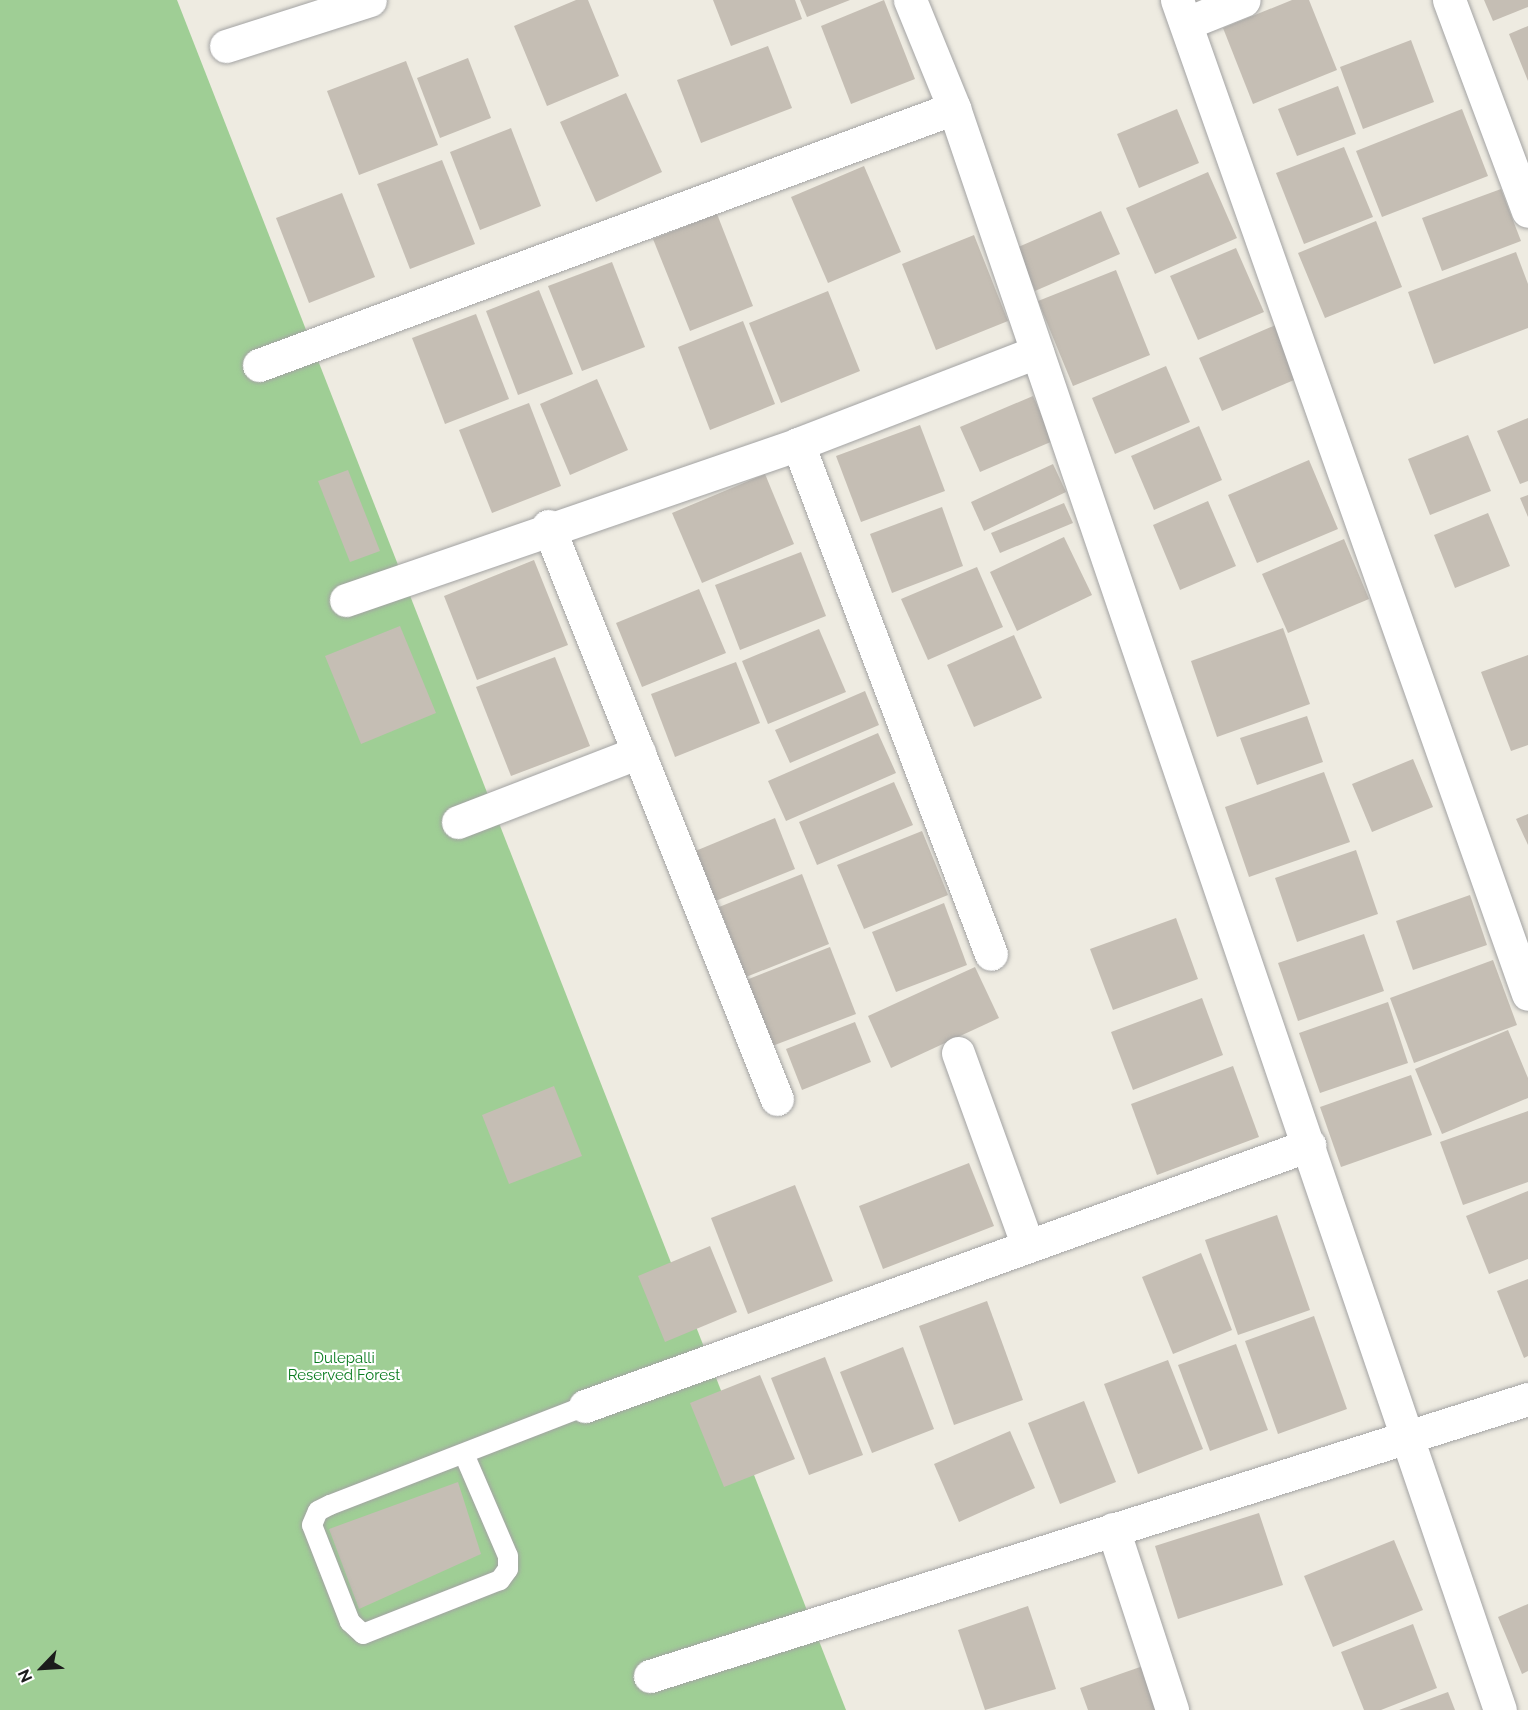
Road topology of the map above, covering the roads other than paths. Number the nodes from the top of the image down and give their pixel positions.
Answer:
1 (370, 0) edge
2 (910, 0) edge
3 (1244, 0) edge
4 (1449, 0) edge
5 (1182, 11) edge
6 (226, 46) dead end
7 (954, 108) junction
8 (1519, 156) edge
9 (1528, 211) edge
10 (1037, 352) junction
11 (259, 365) dead end
12 (798, 444) junction
13 (549, 526) junction
14 (346, 600) dead end
15 (639, 752) junction
16 (458, 822) dead end
17 (991, 954) dead end
18 (1528, 994) edge
19 (958, 1053) dead end
20 (777, 1099) dead end
21 (1309, 1145) junction
22 (1028, 1246) junction
23 (1528, 1398) edge
24 (585, 1406) joint
25 (1408, 1436) junction
26 (464, 1454) junction
27 (1113, 1529) junction
28 (650, 1676) dead end
29 (1172, 1710) edge
30 (1500, 1710) edge

1 - 6 street
2 - 7 street
3 - 5 street
4 - 8 street
5 - 18 street
7 - 10 street
7 - 11 street
8 - 9 street
10 - 12 street
10 - 21 street
12 - 13 street
12 - 17 street
13 - 14 street
13 - 15 street
15 - 16 street
15 - 20 street
19 - 22 street
21 - 22 street
21 - 25 street
22 - 24 street
23 - 25 street
24 - 26 lane
25 - 27 street
25 - 30 street
26 - 26 lane
27 - 28 street
27 - 29 street

